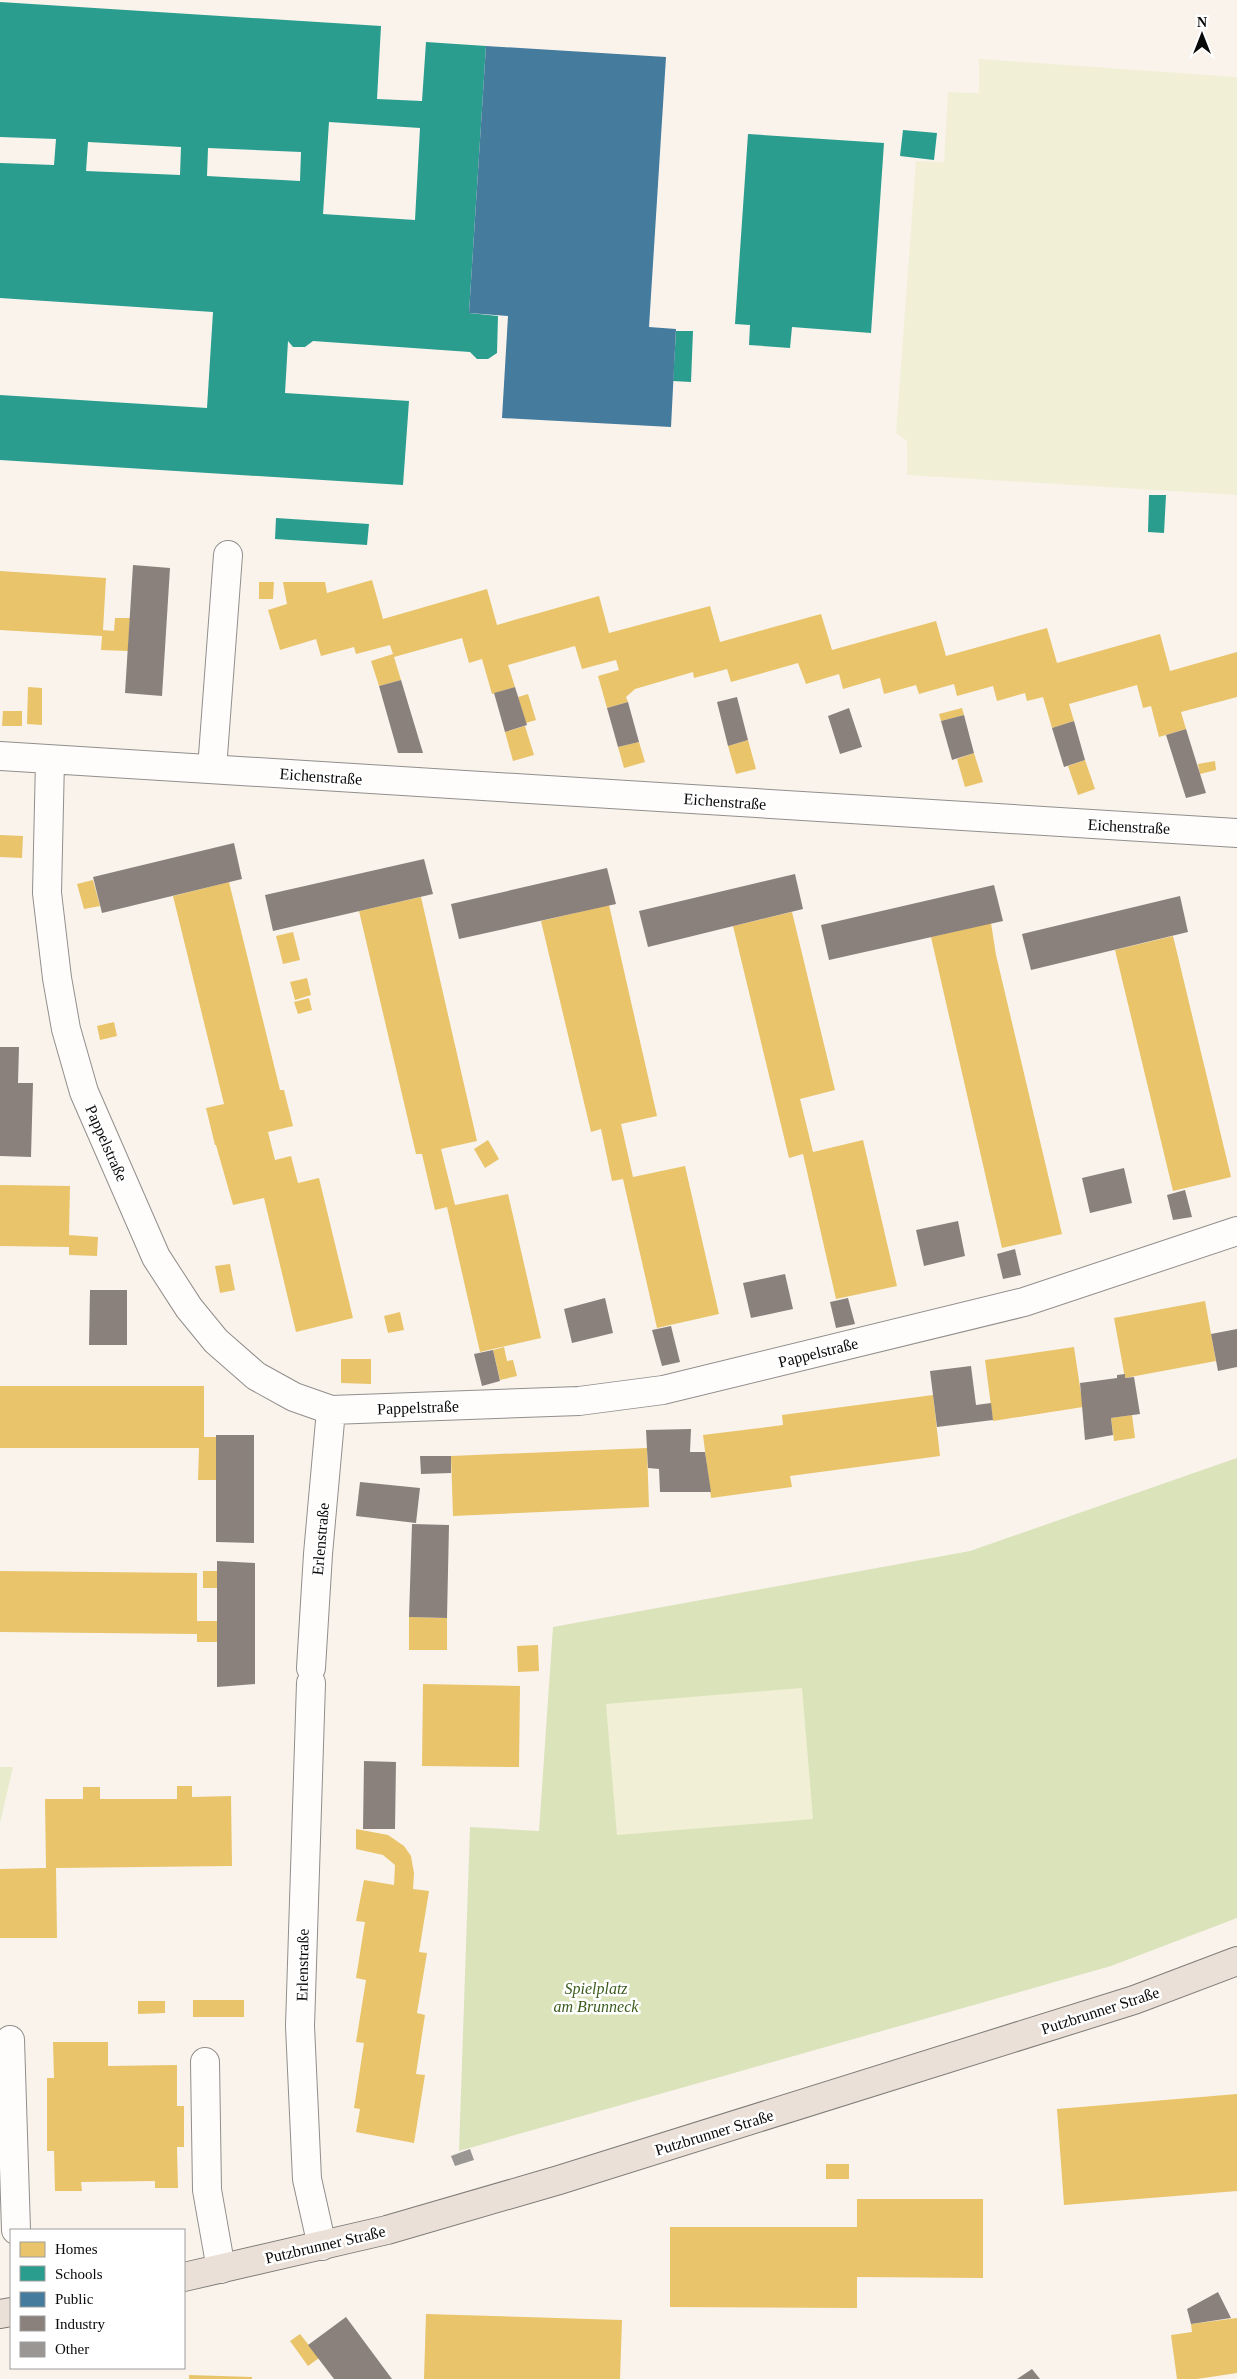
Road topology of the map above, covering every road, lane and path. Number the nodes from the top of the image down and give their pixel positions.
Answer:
1 (228, 555) dead end
2 (0, 756) edge
3 (50, 760) junction
4 (212, 769) junction
5 (1237, 833) edge
6 (1237, 1231) edge
7 (331, 1410) junction
8 (1237, 1961) edge
9 (10, 2040) dead end
10 (205, 2062) dead end
11 (16, 2229) edge
12 (322, 2246) junction
13 (221, 2269) junction
14 (185, 2277) edge

1 - 4 street
2 - 3 street, Eichenstraße
3 - 4 street, Eichenstraße
3 - 7 street, Pappelstraße
4 - 5 street, Eichenstraße
6 - 7 street, Pappelstraße
7 - 12 street, Erlenstraße
8 - 12 main road, Putzbrunner Straße
9 - 11 street
10 - 13 street
12 - 13 main road, Putzbrunner Straße
13 - 14 main road, Putzbrunner Straße

